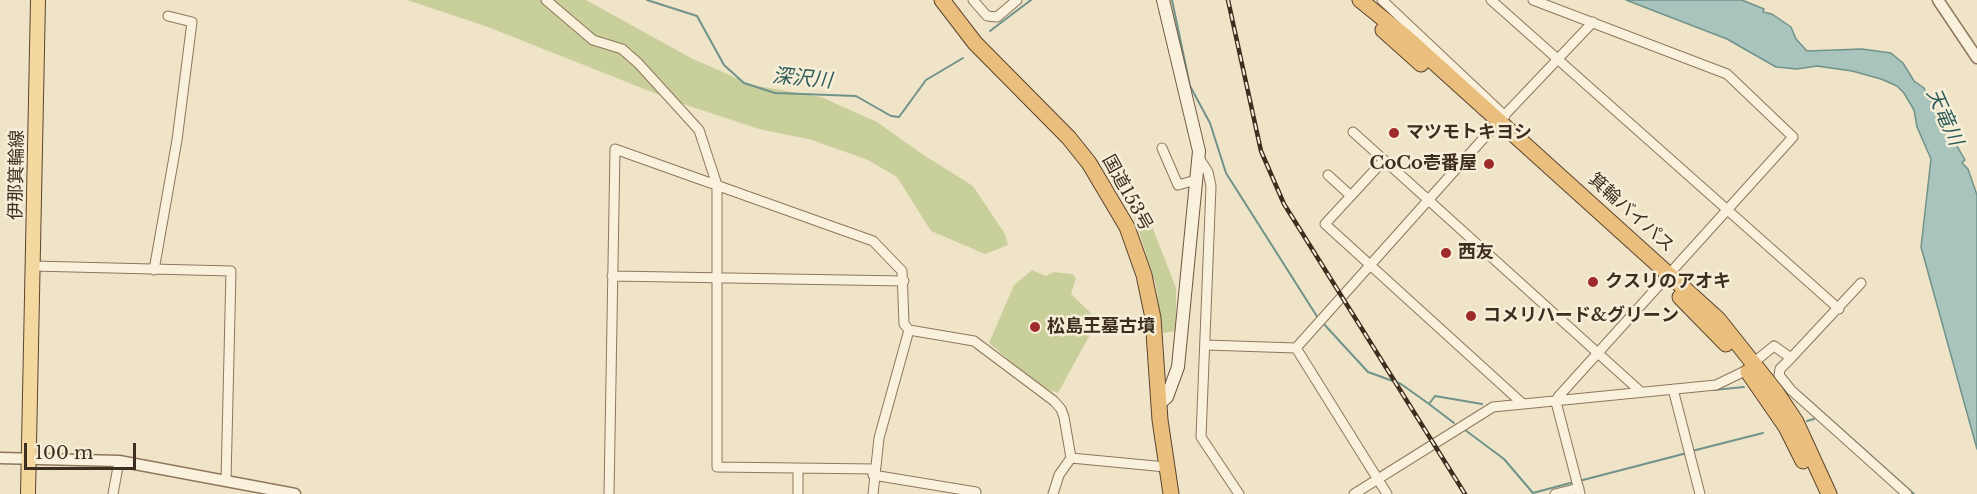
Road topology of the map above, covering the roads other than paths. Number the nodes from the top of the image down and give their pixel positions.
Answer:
1 (38, 0) edge
2 (546, 0) edge
3 (942, 0) edge
4 (973, 0) edge
5 (1163, 0) edge
6 (1348, 0) edge
7 (1360, 0) edge
8 (1382, 0) edge
9 (1491, 0) edge
10 (1533, 0) edge
11 (1938, 0) edge
12 (1013, 1) edge
13 (168, 16) dead end
14 (1593, 22) junction
15 (1556, 58) junction
16 (1977, 58) edge
17 (1499, 121) junction
18 (1353, 132) dead end
19 (1162, 148) dead end
20 (1199, 159) junction
21 (1384, 160) junction
22 (1328, 175) dead end
23 (1196, 180) junction
24 (717, 185) junction
25 (1350, 195) junction
26 (1428, 200) junction
27 (1727, 212) junction
28 (1372, 265) junction
29 (33, 266) junction
30 (154, 270) junction
31 (612, 276) junction
32 (1667, 277) junction
33 (719, 280) junction
34 (904, 281) junction
35 (1861, 284) dead end
36 (1839, 309) junction
37 (909, 330) junction
38 (1206, 345) junction
39 (1296, 348) junction
40 (1597, 354) junction
41 (1791, 358) junction
42 (1750, 366) junction
43 (1641, 392) junction
44 (1674, 392) junction
45 (1158, 404) junction
46 (1523, 404) junction
47 (1557, 404) junction
48 (0, 458) edge
49 (1071, 458) junction
50 (29, 459) junction
51 (119, 461) junction
52 (1166, 467) junction
53 (798, 469) junction
54 (874, 472) junction
55 (1377, 479) junction
56 (226, 481) junction
57 (1578, 486) edge
58 (976, 492) dead end
59 (28, 494) edge
60 (113, 494) edge
61 (295, 494) edge
62 (609, 494) edge
63 (798, 494) edge
64 (873, 494) edge
65 (1053, 494) edge
66 (1171, 494) edge
67 (1239, 494) edge
68 (1354, 494) edge
69 (1387, 494) edge
70 (1555, 494) edge
71 (1700, 494) edge
72 (1819, 494) edge
73 (1829, 494) edge
74 (1907, 494) edge

1 - 29 main road, 伊那箕輪線
2 - 24 street
3 - 45 highway, 国道153号
4 - 12 street
5 - 20 main road
6 - 17 highway, 箕輪バイパス
7 - 17 highway, 箕輪バイパス
8 - 17 street
9 - 15 street
10 - 14 street
11 - 16 street
13 - 30 street
14 - 15 street
14 - 27 street
15 - 17 street
15 - 27 street
17 - 26 street
17 - 32 highway, 箕輪バイパス
18 - 21 street
19 - 23 street
20 - 23 main road
20 - 38 street
21 - 25 street
21 - 26 street
22 - 25 street
23 - 45 main road
24 - 31 street
24 - 33 street
24 - 34 street
25 - 28 street
26 - 28 street
26 - 40 street
27 - 32 street
27 - 36 street
28 - 39 street
28 - 46 street
29 - 30 street
29 - 50 main road, 伊那箕輪線
30 - 56 street
31 - 33 street
31 - 62 street
32 - 40 street
32 - 42 highway, 箕輪バイパス
33 - 34 street
33 - 53 street
34 - 37 street
35 - 36 street
36 - 41 street
37 - 49 street
37 - 54 street
38 - 39 street
38 - 67 street
39 - 55 street
40 - 43 street
40 - 47 street
41 - 42 street
41 - 74 street
42 - 44 street
42 - 72 highway, 箕輪バイパス
42 - 73 highway, 箕輪バイパス
43 - 44 street
43 - 47 street
44 - 71 street
45 - 52 highway, 国道153号
46 - 47 street
46 - 55 street
47 - 57 street
48 - 50 street
49 - 52 street
49 - 65 street
50 - 51 street
50 - 59 main road, 伊那箕輪線
51 - 56 street
51 - 60 street
52 - 66 highway, 国道153号
53 - 54 street
53 - 63 street
54 - 58 street
54 - 64 street
55 - 68 street
55 - 69 street
56 - 61 street
57 - 70 street

